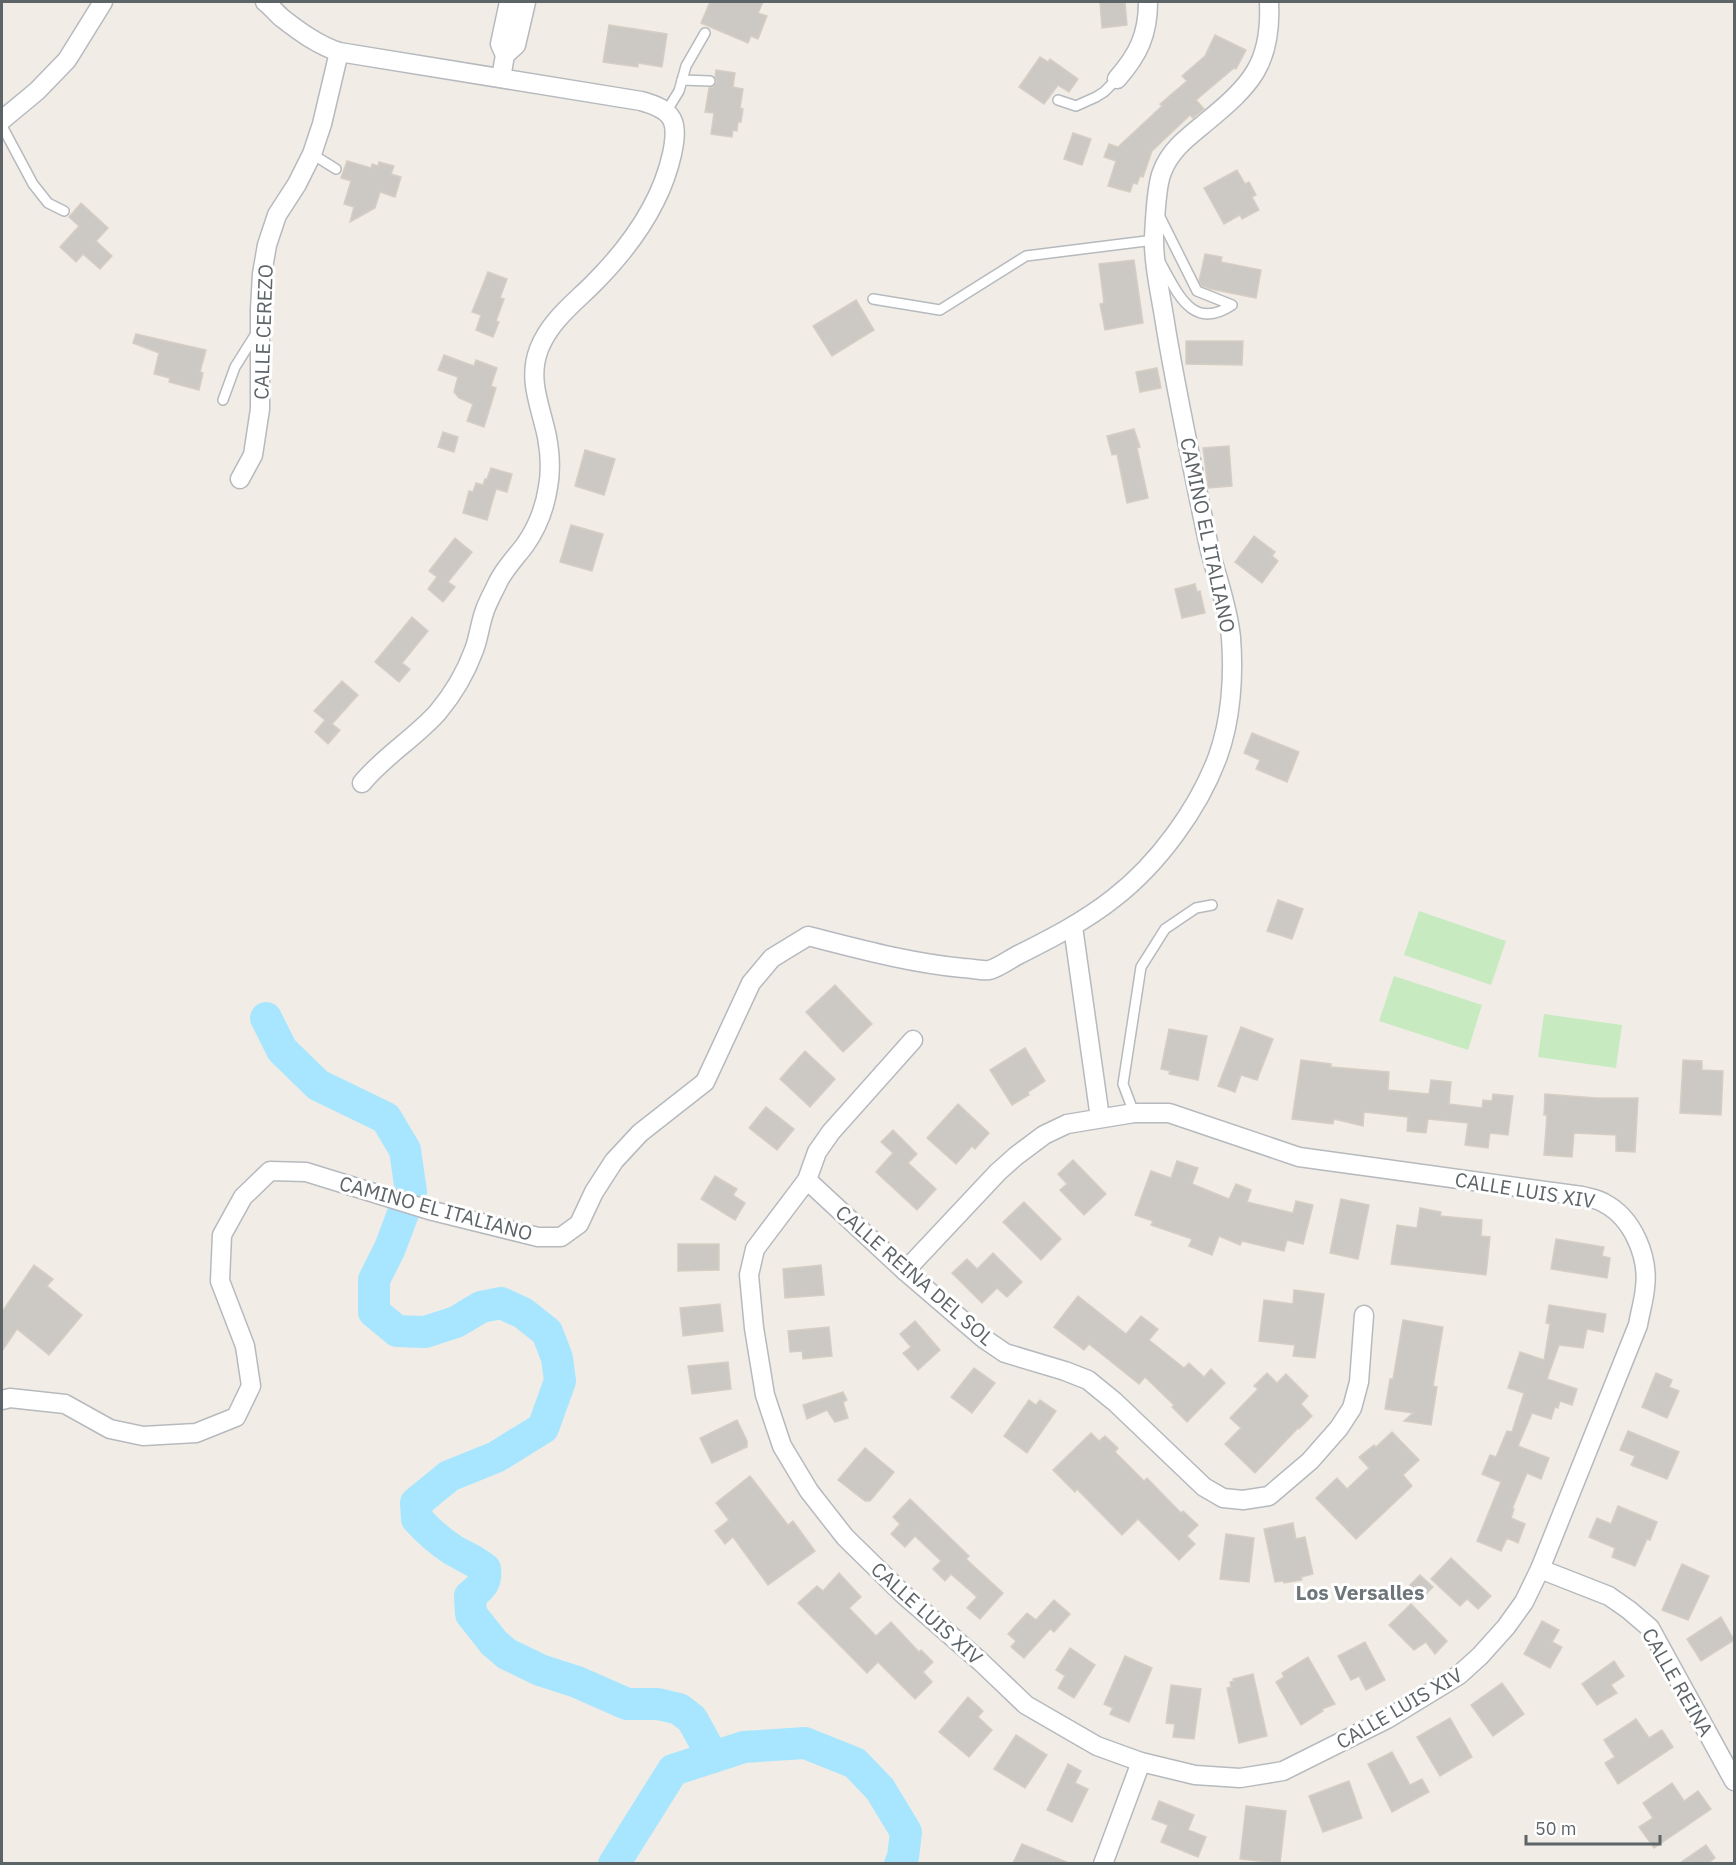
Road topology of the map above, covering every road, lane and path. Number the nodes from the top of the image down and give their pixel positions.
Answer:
1 (103, 2) edge
2 (265, 2) edge
3 (509, 2) edge
4 (526, 2) edge
5 (1148, 2) edge
6 (1269, 2) edge
7 (705, 33) dead end
8 (339, 52) junction
9 (505, 55) junction
10 (501, 78) junction
11 (682, 80) junction
12 (1117, 80) joint
13 (710, 81) dead end
14 (1058, 100) dead end
15 (666, 112) junction
16 (2, 120) edge
17 (2, 126) edge
18 (312, 154) junction
19 (336, 169) dead end
20 (1157, 210) junction
21 (64, 211) dead end
22 (1155, 247) junction
23 (873, 299) dead end
24 (260, 328) junction
25 (223, 399) dead end
26 (240, 479) dead end
27 (362, 783) dead end
28 (1212, 905) dead end
29 (1073, 927) junction
30 (913, 1040) dead end
31 (1134, 1113) junction
32 (1100, 1118) junction
33 (807, 1180) junction
34 (905, 1271) junction
35 (1364, 1315) dead end
36 (2, 1400) edge
37 (1540, 1569) junction
38 (1142, 1762) junction
39 (1734, 1781) edge
40 (1103, 1863) edge

1 - 16 street
2 - 8 street
3 - 9 street
4 - 9 street
5 - 12 street
6 - 20 street, CAMINO EL ITALIANO
7 - 11 lane
8 - 10 street
8 - 18 street, CALLE CEREZO
9 - 10 street
10 - 15 street
11 - 13 lane
11 - 15 lane
12 - 14 lane
15 - 27 street
17 - 21 lane
18 - 19 lane
18 - 24 street, CALLE CEREZO
20 - 22 street, CAMINO EL ITALIANO
20 - 22 lane
22 - 23 lane
22 - 29 street, CAMINO EL ITALIANO
24 - 25 lane
24 - 26 street, CALLE CEREZO
28 - 31 lane
29 - 32 street
29 - 36 street, CAMINO EL ITALIANO
30 - 33 street, CALLE LUIS XIV
31 - 32 street, CALLE LUIS XIV
31 - 37 street, CALLE LUIS XIV
32 - 34 street, CALLE LUIS XIV
33 - 34 street, CALLE REINA DEL SOL
33 - 38 street, CALLE LUIS XIV
34 - 35 street, CALLE REINA DEL SOL
37 - 38 street, CALLE LUIS XIV
37 - 39 street, CALLE REINA
38 - 40 street

